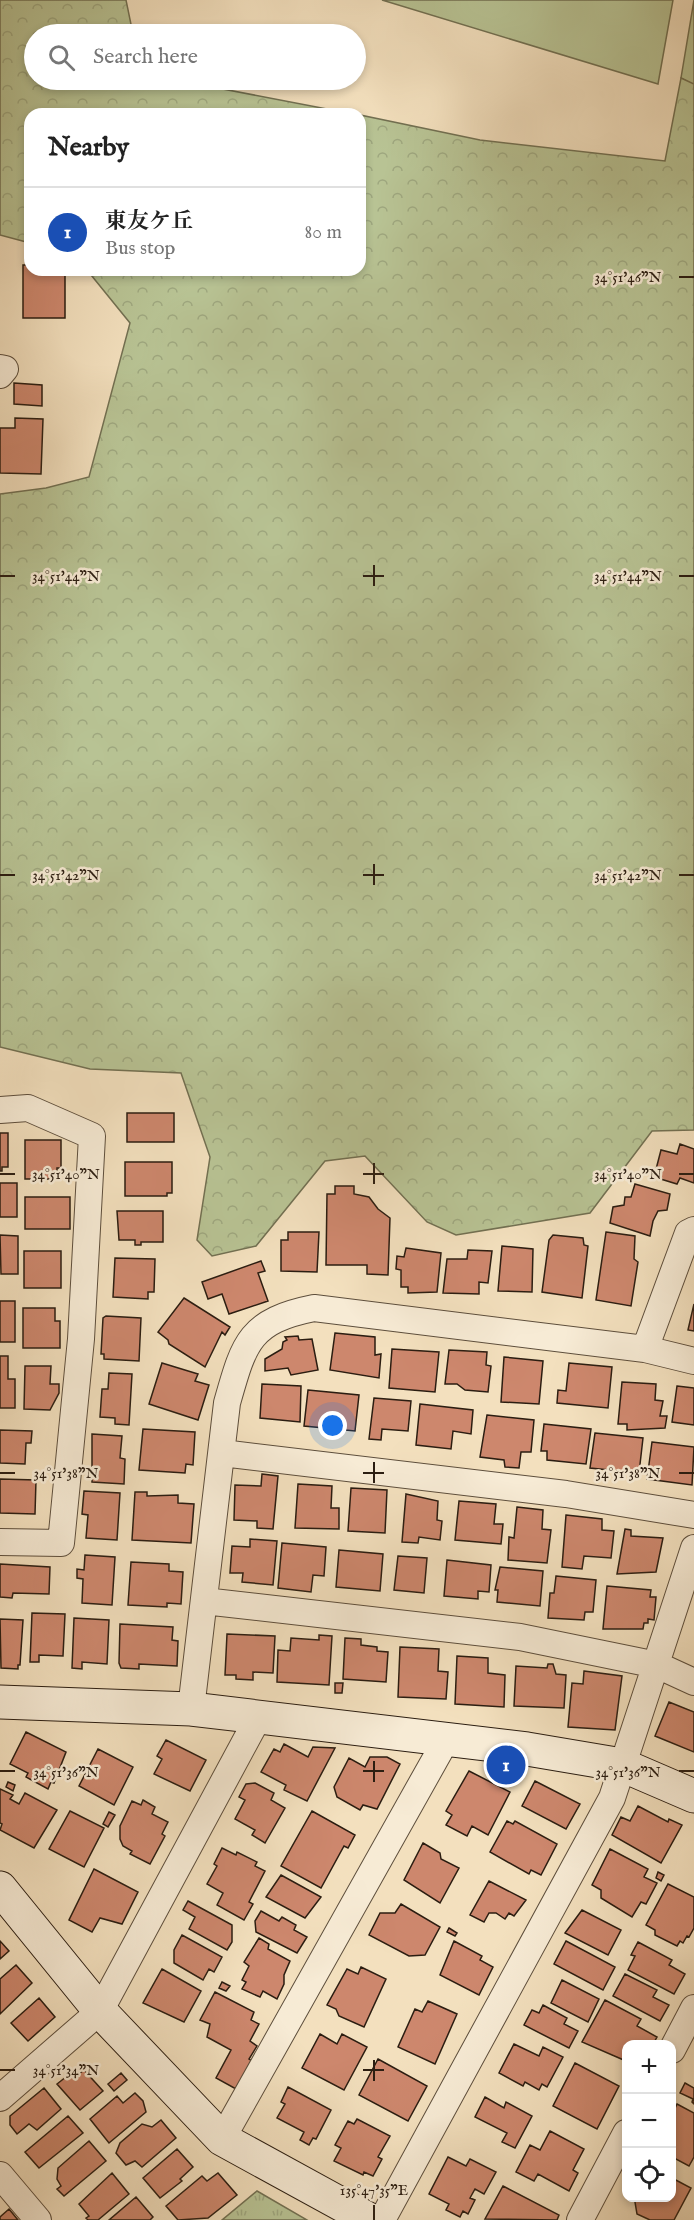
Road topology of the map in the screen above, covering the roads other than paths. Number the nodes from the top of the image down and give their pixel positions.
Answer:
1 (0, 368) edge
2 (0, 375) edge
3 (0, 1110) edge
4 (694, 1230) edge
5 (645, 1349) junction
6 (694, 1361) edge
7 (222, 1453) junction
8 (694, 1515) edge
9 (0, 1542) edge
10 (694, 1548) edge
11 (204, 1601) junction
12 (657, 1665) junction
13 (694, 1682) edge
14 (0, 1702) edge
15 (191, 1709) junction
16 (259, 1716) junction
17 (446, 1740) junction
18 (622, 1765) junction
19 (694, 1796) edge
20 (0, 1888) edge
21 (694, 2008) edge
22 (100, 2011) junction
23 (676, 2042) edge
24 (0, 2098) edge
25 (222, 2139) junction
26 (622, 2142) edge
27 (0, 2175) edge
28 (38, 2220) edge
29 (370, 2220) edge
30 (382, 2220) edge
31 (580, 2220) edge

1 - 2 street
3 - 9 street
4 - 5 street
5 - 6 street
5 - 7 street
7 - 8 street
7 - 11 street
10 - 12 street
11 - 12 street
11 - 15 street
12 - 13 street
12 - 18 street
14 - 15 street
15 - 16 street
16 - 17 street
16 - 22 street
17 - 18 street
17 - 25 street
18 - 19 street
18 - 30 street
20 - 22 street
21 - 23 street
22 - 24 street
22 - 25 street
25 - 29 street
26 - 31 street
27 - 28 street

